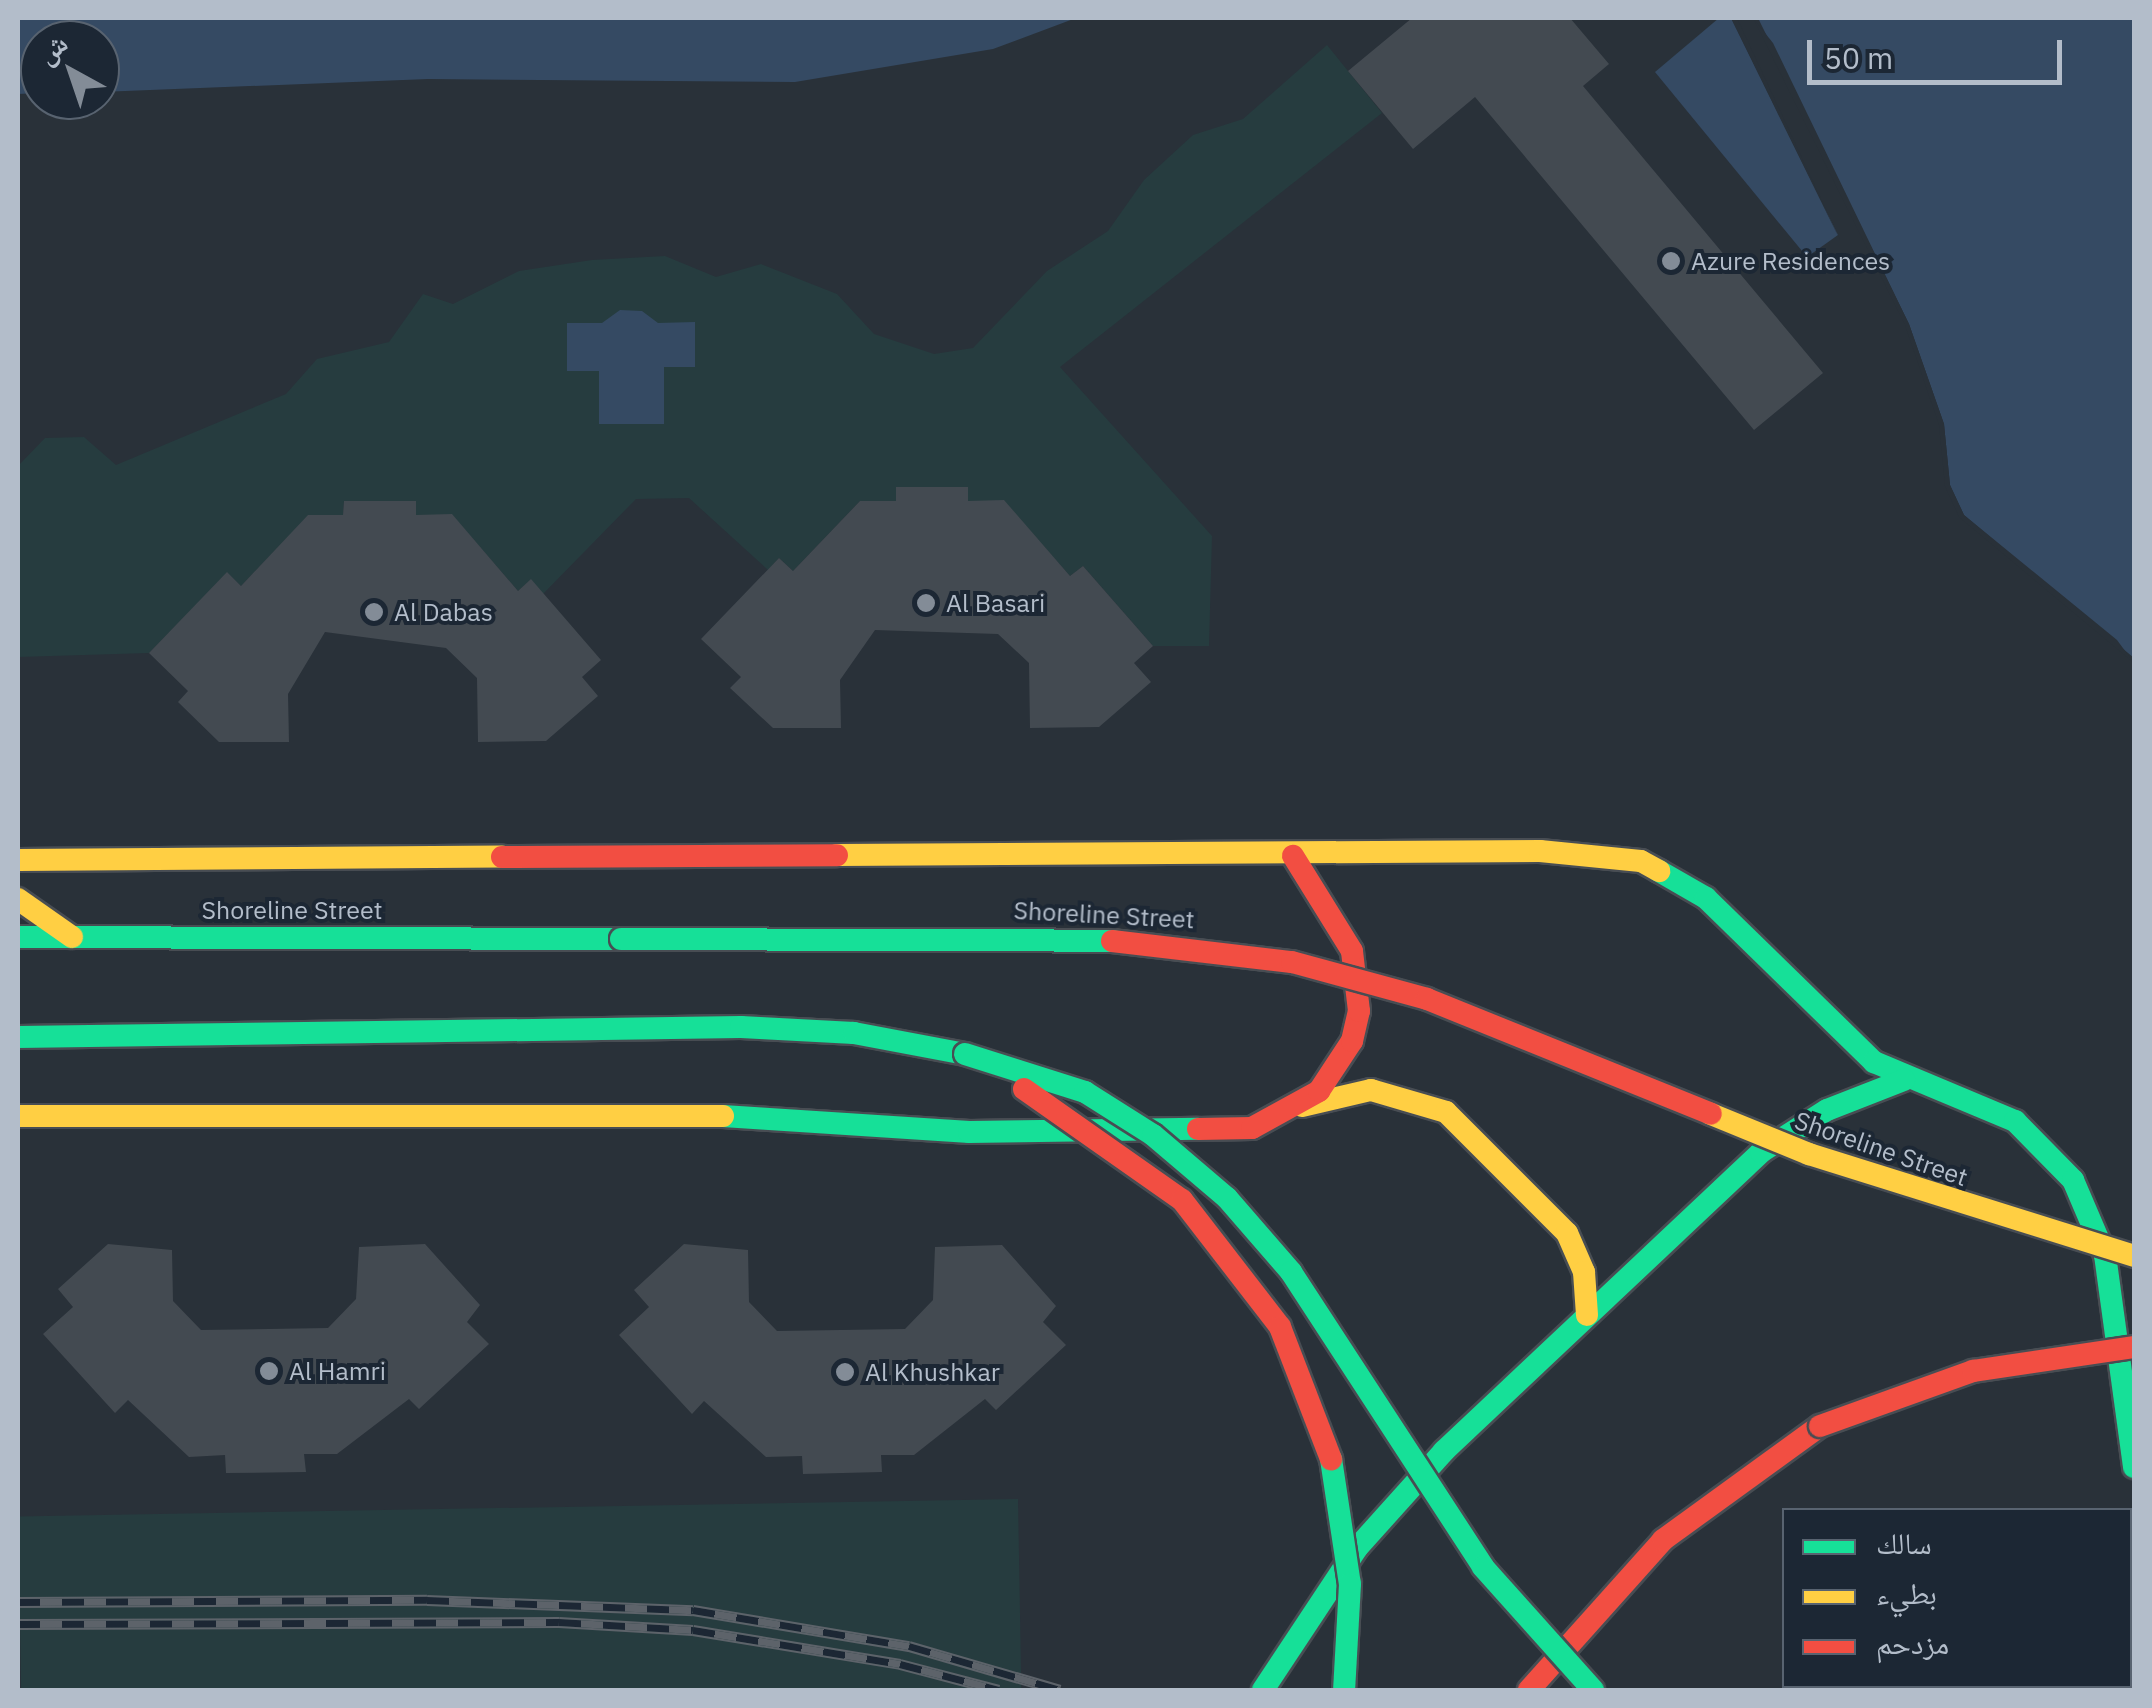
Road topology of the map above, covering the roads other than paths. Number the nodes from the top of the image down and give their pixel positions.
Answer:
1 (1292, 856) junction
2 (18, 860) edge
3 (18, 899) edge
4 (72, 937) junction
5 (18, 938) edge
6 (22, 1039) edge
7 (965, 1054) junction
8 (1904, 1080) junction
9 (1294, 1109) junction
10 (18, 1116) edge
11 (2134, 1256) edge
12 (1587, 1315) junction
13 (2134, 1347) edge
14 (2134, 1466) edge
15 (1263, 1690) edge
16 (1344, 1690) edge
17 (1529, 1690) edge
18 (1593, 1690) edge

1 - 2 main road
1 - 8 main road
1 - 9 main road
3 - 4 main road
4 - 5 main road, Shoreline Street
4 - 11 main road, Shoreline Street, bridge
6 - 7 main road
7 - 16 main road, bridge
7 - 18 main road, bridge
8 - 12 main road
8 - 14 main road
9 - 10 main road
9 - 12 main road
12 - 15 main road
13 - 17 main road, bridge

